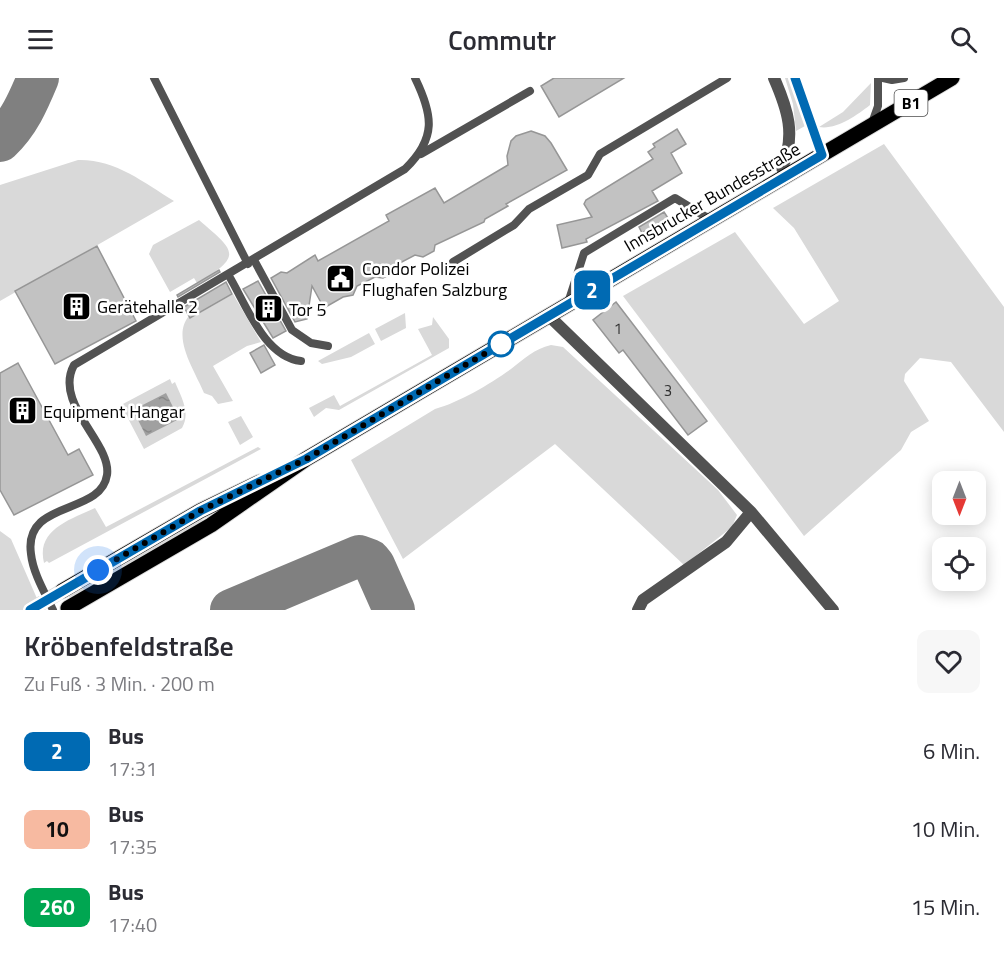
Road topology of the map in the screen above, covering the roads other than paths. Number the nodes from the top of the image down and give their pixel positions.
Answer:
1 (154, 78) edge
2 (415, 78) edge
3 (728, 78) edge
4 (774, 78) edge
5 (795, 78) edge
6 (878, 78) edge
7 (883, 78) edge
8 (904, 78) edge
9 (952, 78) edge
10 (530, 91) dead end
11 (869, 127) junction
12 (421, 154) junction
13 (822, 155) junction
14 (782, 168) joint
15 (775, 183) junction
16 (713, 221) junction
17 (251, 262) junction
18 (453, 262) dead end
19 (229, 276) junction
20 (568, 304) junction
21 (548, 315) junction
22 (328, 346) dead end
23 (301, 361) dead end
24 (306, 459) junction
25 (751, 512) junction
26 (116, 560) junction
27 (125, 575) junction
28 (62, 591) tunnel mouth
29 (61, 609) edge
30 (638, 610) edge
31 (833, 610) edge

1 - 17 lane
2 - 12 lane
3 - 18 lane
4 - 14 street
5 - 13 lane
6 - 11 lane
7 - 8 lane
9 - 11 main road, Innsbrucker Bundesstraße / B1
10 - 12 lane
11 - 13 main road, Innsbrucker Bundesstraße / B1
12 - 17 lane
13 - 15 main road, Innsbrucker Bundesstraße / B1
14 - 15 main road
15 - 16 main road, Innsbrucker Bundesstraße / B1
16 - 20 main road, Innsbrucker Bundesstraße / B1
16 - 20 lane
17 - 19 lane
17 - 22 lane
19 - 23 lane
19 - 29 lane
20 - 21 main road, Innsbrucker Bundesstraße / B1
21 - 24 main road, Innsbrucker Bundesstraße / B1
21 - 25 street
24 - 26 main road, Innsbrucker Bundesstraße / B1
24 - 27 main road, Innsbrucker Bundesstraße / B1
25 - 30 street
25 - 31 street
26 - 27 lane
26 - 28 main road, Innsbrucker Bundesstraße / B1
27 - 29 main road, Innsbrucker Bundesstraße / B1

